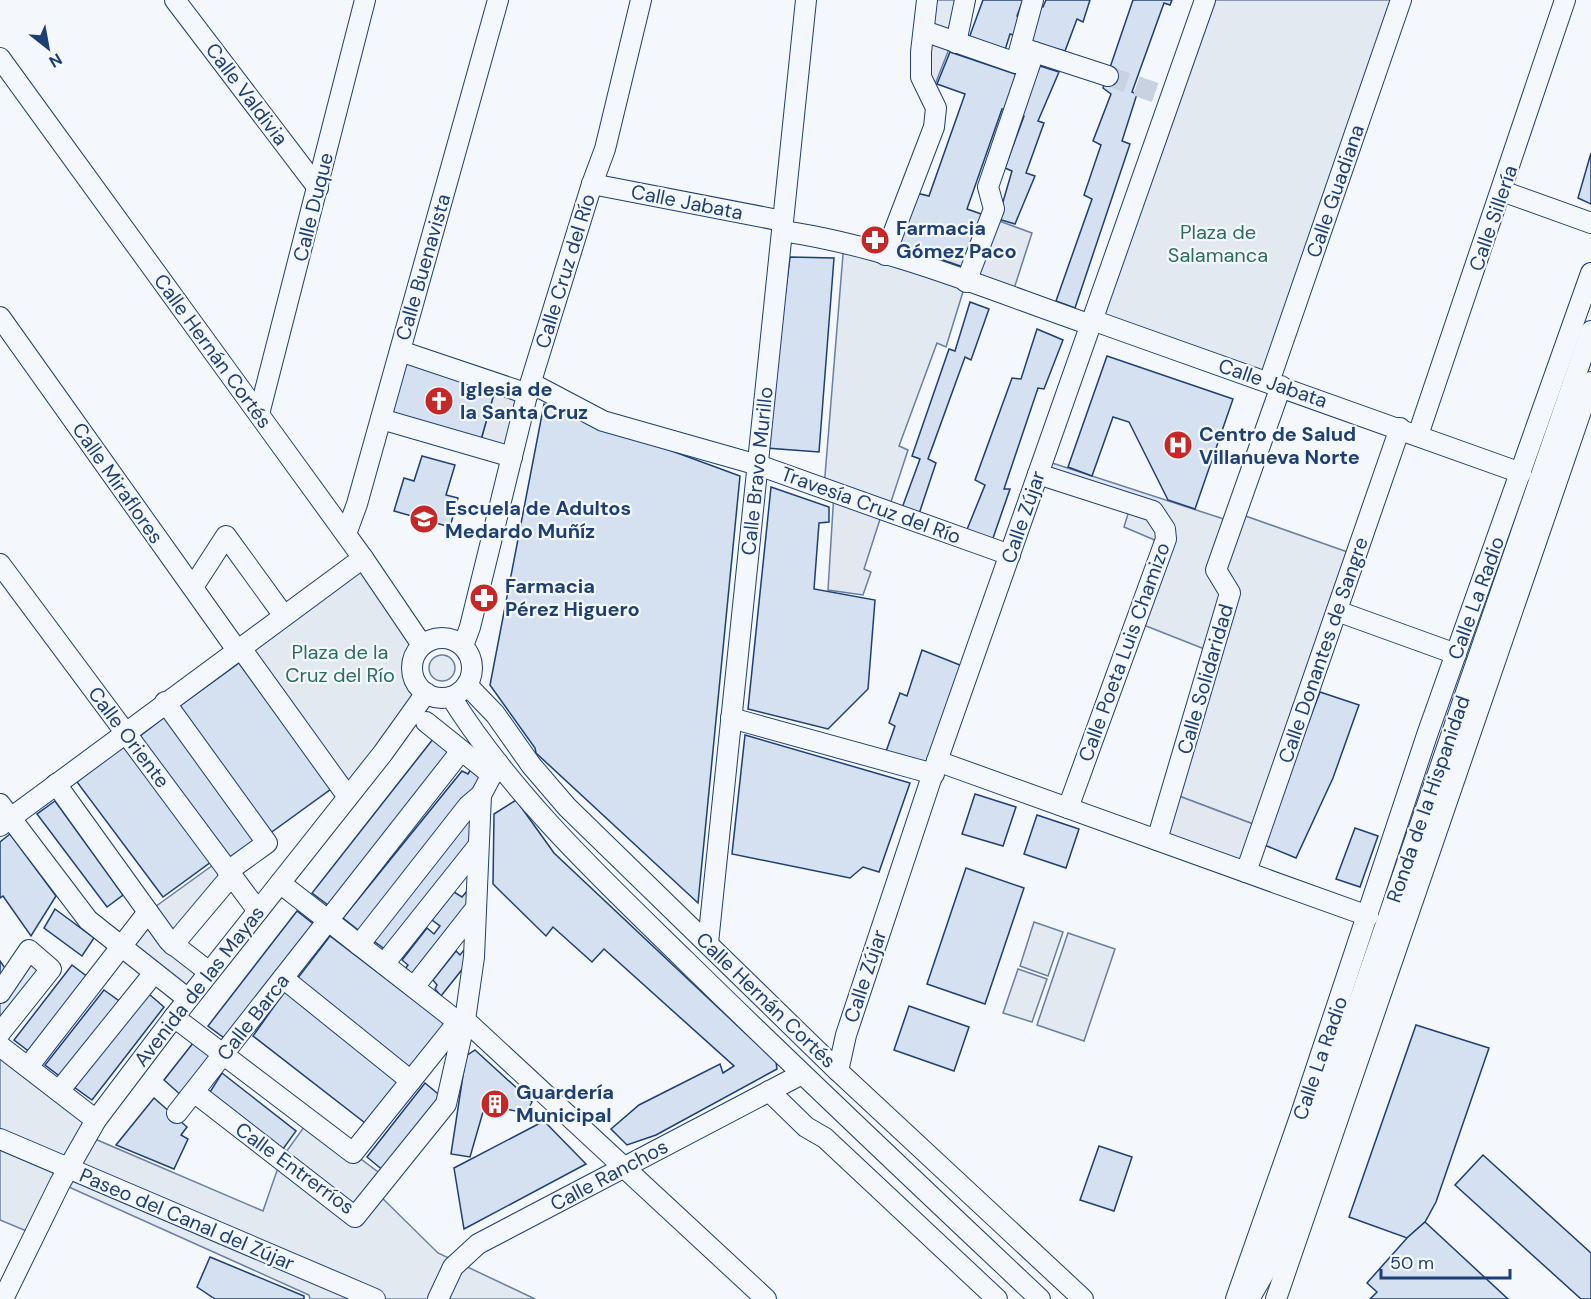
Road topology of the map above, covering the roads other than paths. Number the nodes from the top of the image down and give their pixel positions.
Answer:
1 (176, 0) edge
2 (365, 0) edge
3 (498, 0) edge
4 (641, 0) edge
5 (806, 0) edge
6 (927, 0) edge
7 (965, 0) edge
8 (1033, 0) edge
9 (1205, 0) edge
10 (1401, 0) edge
11 (1565, 0) edge
12 (924, 31) junction
13 (956, 43) junction
14 (1023, 54) junction
15 (0, 58) edge
16 (1108, 76) tunnel mouth
17 (592, 184) junction
18 (318, 188) junction
19 (1502, 191) junction
20 (1591, 223) edge
21 (782, 226) junction
22 (885, 255) junction
23 (1591, 273) edge
24 (966, 282) junction
25 (0, 317) edge
26 (1092, 322) junction
27 (1591, 331) edge
28 (400, 351) junction
29 (1591, 382) edge
30 (1275, 384) junction
31 (529, 388) junction
32 (259, 414) junction
33 (381, 419) junction
34 (1409, 431) junction
35 (512, 457) junction
36 (758, 465) junction
37 (1521, 473) junction
38 (1038, 474) junction
39 (346, 534) junction
40 (1010, 555) junction
41 (363, 558) junction
42 (0, 564) edge
43 (193, 588) junction
44 (1337, 610) junction
45 (284, 616) junction
46 (422, 645) junction
47 (463, 646) junction
48 (238, 649) junction
49 (1456, 654) junction
50 (467, 685) junction
51 (426, 693) junction
52 (451, 697) junction
53 (165, 702) junction
54 (464, 716) junction
55 (732, 718) junction
56 (426, 722) junction
57 (125, 732) junction
58 (396, 736) junction
59 (461, 751) junction
60 (936, 767) junction
61 (495, 770) junction
62 (56, 784) junction
63 (481, 795) junction
64 (348, 797) junction
65 (1068, 808) junction
66 (4, 816) edge
67 (1157, 840) junction
68 (478, 846) junction
69 (1246, 872) junction
70 (230, 874) junction
71 (280, 884) junction
72 (476, 908) junction
73 (258, 911) junction
74 (148, 912) junction
75 (1368, 916) junction
76 (328, 921) junction
77 (708, 943) junction
78 (173, 945) junction
79 (359, 945) junction
80 (121, 946) junction
81 (384, 964) junction
82 (154, 972) junction
83 (209, 972) junction
84 (283, 978) junction
85 (414, 987) junction
86 (0, 993) edge
87 (188, 999) junction
88 (174, 1017) junction
89 (462, 1021) junction
90 (0, 1033) edge
91 (846, 1035) junction
92 (0, 1046) edge
93 (818, 1050) junction
94 (223, 1055) junction
95 (28, 1067) junction
96 (838, 1071) junction
97 (802, 1074) junction
98 (411, 1081) junction
99 (59, 1091) junction
100 (769, 1091) junction
101 (194, 1092) junction
102 (177, 1113) dead end
103 (96, 1120) junction
104 (0, 1139) edge
105 (624, 1167) junction
106 (69, 1169) junction
107 (1267, 1268) junction
108 (3, 1299) edge
109 (375, 1299) edge
110 (438, 1299) edge
111 (766, 1299) edge
112 (997, 1299) edge
113 (1040, 1299) edge
114 (1083, 1299) edge
115 (1236, 1299) edge
116 (1249, 1299) edge
117 (1264, 1299) edge
118 (1276, 1299) edge

1 - 18 street, Calle Valdivia
2 - 18 street, Calle Duque
3 - 28 street, Calle Buenavista
4 - 17 street, Calle Cruz del Río
5 - 21 street, Calle Bravo Murillo
6 - 12 street
7 - 13 street
8 - 14 street
9 - 26 street, Calle Zújar
10 - 30 street, Calle Guadiana
11 - 19 street, Calle Sillería
12 - 13 street
12 - 22 street
13 - 14 street
14 - 16 street
14 - 24 street
15 - 32 street, Calle Hernán Cortés
17 - 21 street, Calle Jabata
17 - 31 street, Calle Cruz del Río
18 - 32 street, Calle Duque
19 - 20 street
19 - 34 street, Calle Sillería
21 - 22 street, Calle Jabata
21 - 36 street, Calle Bravo Murillo
22 - 24 street, Calle Jabata
23 - 37 street, Calle La Radio
24 - 26 street, Calle Jabata
25 - 43 street, Calle Miraflores
26 - 30 street, Calle Jabata
26 - 38 street, Calle Zújar
27 - 107 street, Ronda de la Hispanidad
28 - 31 street, Travesía Cruz del Río
28 - 33 street, Calle Buenavista
29 - 118 street, Ronda de la Hispanidad
30 - 34 street, Calle Jabata
30 - 67 street, Calle Solidaridad
31 - 35 street, Calle Cruz del Río
31 - 36 street, Travesía Cruz del Río
32 - 39 street, Calle Hernán Cortés
33 - 35 street
33 - 39 street, Calle Buenavista
34 - 37 street, Calle Jabata
34 - 44 street, Calle Donantes de Sangre
35 - 47 street, Calle Cruz del Río
36 - 40 street, Travesía Cruz del Río
36 - 55 street, Calle Bravo Murillo
37 - 49 street, Calle La Radio
38 - 40 street, Calle Zújar
38 - 65 street, Calle Poeta Luis Chamizo
39 - 41 street, Calle Hernán Cortés
40 - 60 street, Calle Zújar
41 - 45 street
41 - 46 street, Calle Hernán Cortés
42 - 57 street, Calle Oriente
43 - 45 street
43 - 48 street, Calle Miraflores
44 - 49 street
44 - 69 street, Calle Donantes de Sangre
45 - 48 street
46 - 47 street
46 - 51 street
47 - 50 street
48 - 53 street
48 - 64 street
49 - 75 street, Calle La Radio
50 - 52 street
50 - 77 street, Calle Hernán Cortés
51 - 52 street
51 - 58 street, Avenida de las Mayas
52 - 54 street, Calle Hernán Cortés
53 - 57 street
53 - 70 street
54 - 56 street
54 - 61 street, Calle Hernán Cortés
55 - 60 street
55 - 77 street, Calle Bravo Murillo
56 - 58 street
56 - 59 street
57 - 62 street
57 - 70 street, Calle Oriente
58 - 64 street, Avenida de las Mayas
59 - 61 street
59 - 76 street, Calle Barca
60 - 65 street
60 - 91 street, Calle Zújar
61 - 63 street
61 - 97 street, Calle Hernán Cortés
62 - 66 street
62 - 74 street
63 - 68 street
63 - 79 street
64 - 71 street, Avenida de las Mayas
65 - 67 street
66 - 80 street
67 - 69 street
68 - 72 street
68 - 81 street
69 - 75 street
70 - 73 street, Calle Oriente
70 - 78 street
71 - 73 street, Avenida de las Mayas
71 - 76 street
72 - 85 street
72 - 89 street
73 - 83 street, Avenida de las Mayas
74 - 78 street
74 - 80 street
75 - 115 street, Calle La Radio
76 - 79 street
76 - 84 street, Calle Barca
77 - 93 street, Calle Hernán Cortés
78 - 83 street
79 - 81 street
80 - 82 street
80 - 95 street
81 - 85 street
82 - 87 street
82 - 99 street
83 - 87 street, Avenida de las Mayas
84 - 94 street, Calle Barca
84 - 98 street
85 - 89 street
86 - 90 street
87 - 88 street, Avenida de las Mayas
88 - 94 street
88 - 103 street, Avenida de las Mayas
89 - 98 street
89 - 101 street, Calle Entrerríos
89 - 105 street
91 - 93 street, Calle Zújar
91 - 96 street, Calle Zújar
92 - 95 street
93 - 96 street, Calle Hernán Cortés
94 - 98 street
94 - 101 street, Calle Barca
95 - 99 street
96 - 114 street, Calle Hernán Cortés
97 - 100 street, Calle Ranchos
97 - 113 street, Calle Hernán Cortés
99 - 103 street
100 - 105 street, Calle Ranchos
100 - 112 street
101 - 102 street, Calle Barca
103 - 106 street, Avenida de las Mayas
104 - 106 street, Paseo del Canal del Zújar
105 - 110 street, Calle Ranchos
105 - 111 street
106 - 108 street, Avenida de las Mayas
106 - 109 street, Paseo del Canal del Zújar
107 - 116 street, Ronda de la Hispanidad
107 - 117 street, Ronda de la Hispanidad

